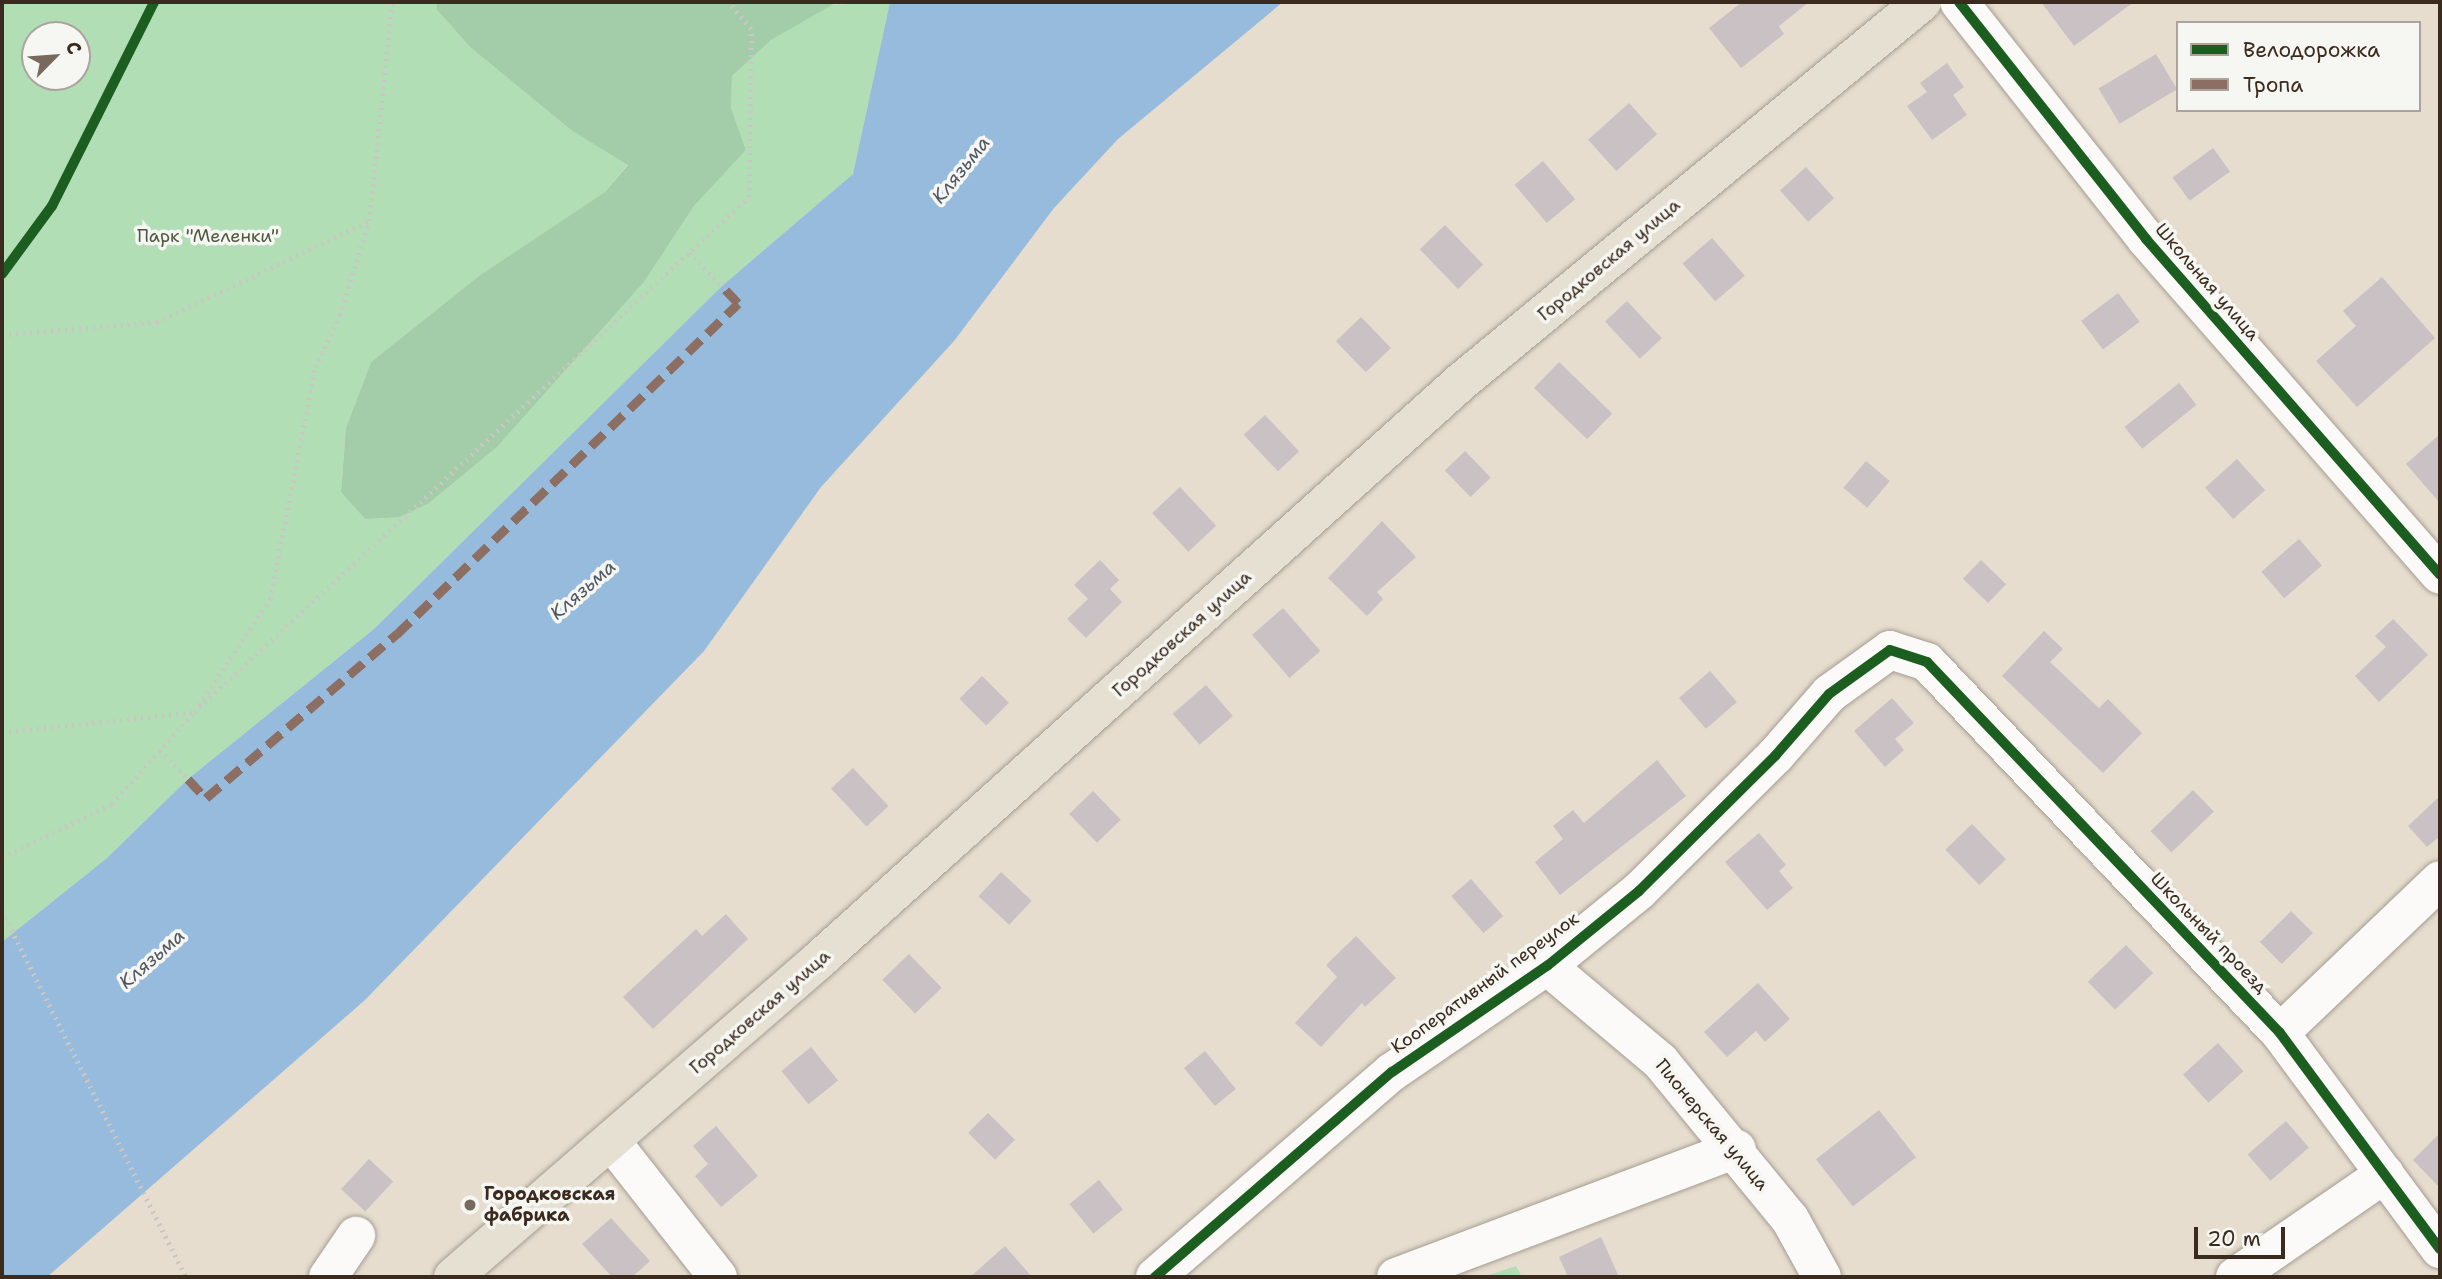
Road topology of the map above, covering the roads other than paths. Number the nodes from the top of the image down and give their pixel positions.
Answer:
1 (1922, 2) edge
2 (1959, 2) edge
3 (2440, 575) edge
4 (1927, 662) joint
5 (2440, 880) edge
6 (1547, 966) junction
7 (2280, 1034) junction
8 (611, 1142) junction
9 (1737, 1149) junction
10 (2385, 1174) junction
11 (356, 1236) dead end
12 (2440, 1249) edge
13 (328, 1277) edge
14 (453, 1277) edge
15 (718, 1277) edge
16 (1155, 1277) edge
17 (1396, 1277) edge
18 (1822, 1277) edge
19 (2235, 1277) edge

1 - 8 main road, Городковская улица
2 - 3 street, Школьная улица
4 - 6 street, Кооперативный переулок
4 - 7 street, Школьный проезд
5 - 7 street
6 - 9 street, Пионерская улица
6 - 16 street, Кооперативный переулок
7 - 10 street, Школьный проезд
8 - 14 main road, Городковская улица
8 - 15 street
9 - 17 street
9 - 18 street, Пионерская улица
10 - 12 street, Школьный проезд
10 - 19 street
11 - 13 street

